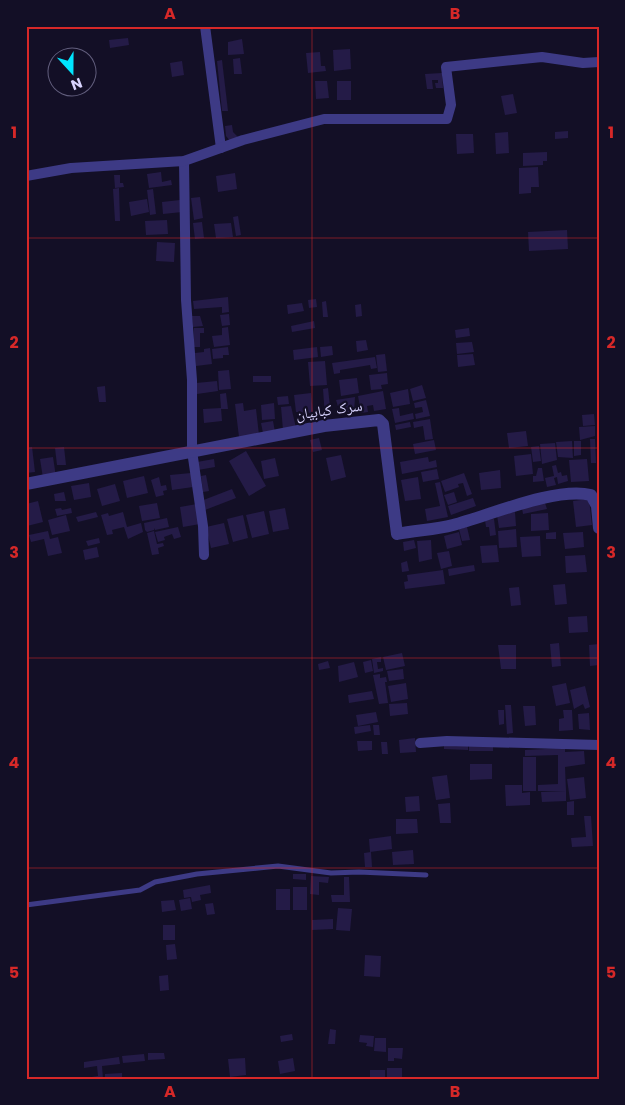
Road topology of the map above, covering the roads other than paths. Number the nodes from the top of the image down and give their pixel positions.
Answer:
1 (205, 26) edge
2 (599, 62) edge
3 (222, 148) junction
4 (184, 161) junction
5 (26, 176) edge
6 (192, 451) junction
7 (26, 484) edge
8 (599, 528) edge
9 (204, 556) dead end
10 (420, 743) dead end
11 (599, 745) edge
12 (426, 875) dead end
13 (26, 905) edge

1 - 3 street
2 - 3 street
3 - 4 street
4 - 5 street
4 - 6 street
6 - 7 street, سرک کبابیان
6 - 8 street, سرک کبابیان
6 - 9 street
10 - 11 street
12 - 13 lane

